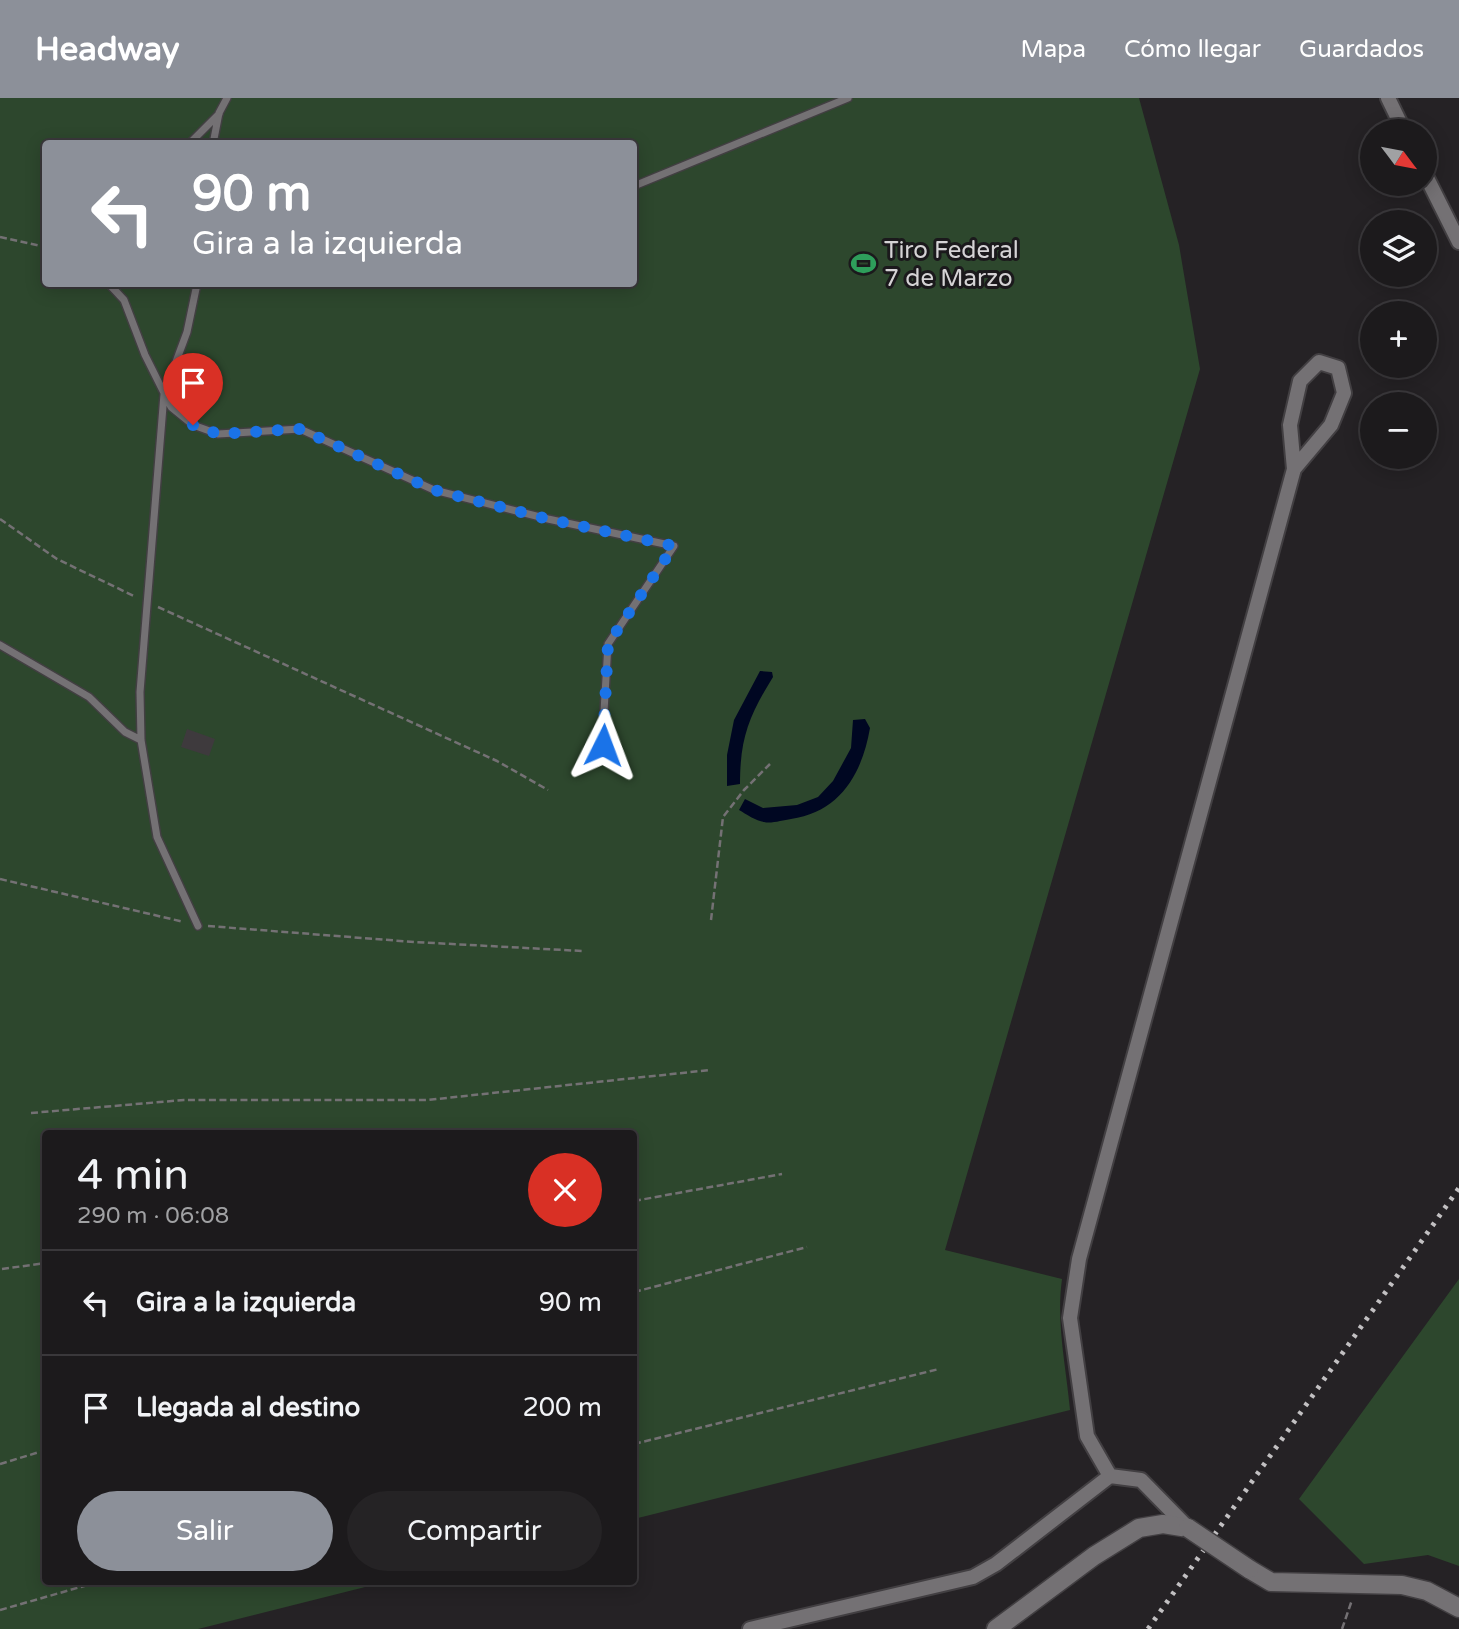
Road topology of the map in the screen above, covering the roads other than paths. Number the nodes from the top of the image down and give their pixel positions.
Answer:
1 (227, 98) edge
2 (848, 98) edge
3 (1388, 98) edge
4 (219, 113) junction
5 (1398, 119) edge
6 (194, 140) edge
7 (214, 140) edge
8 (637, 185) edge
9 (1436, 196) edge
10 (1459, 242) edge
11 (112, 287) edge
12 (196, 287) edge
13 (164, 394) junction
14 (1294, 469) junction
15 (0, 645) edge
16 (141, 740) junction
17 (603, 745) dead end
18 (198, 926) road end
19 (1110, 1476) junction
20 (1188, 1528) junction
21 (1459, 1608) edge
22 (750, 1629) edge
23 (996, 1629) edge

1 - 4 lane
2 - 8 lane
3 - 5 street
4 - 6 lane
4 - 7 lane
9 - 10 street
11 - 13 lane
12 - 13 lane
13 - 16 lane
13 - 17 lane
14 - 14 street
14 - 19 street
15 - 16 lane
16 - 18 lane
19 - 20 street
19 - 22 street
20 - 21 street, bridge
20 - 23 street

